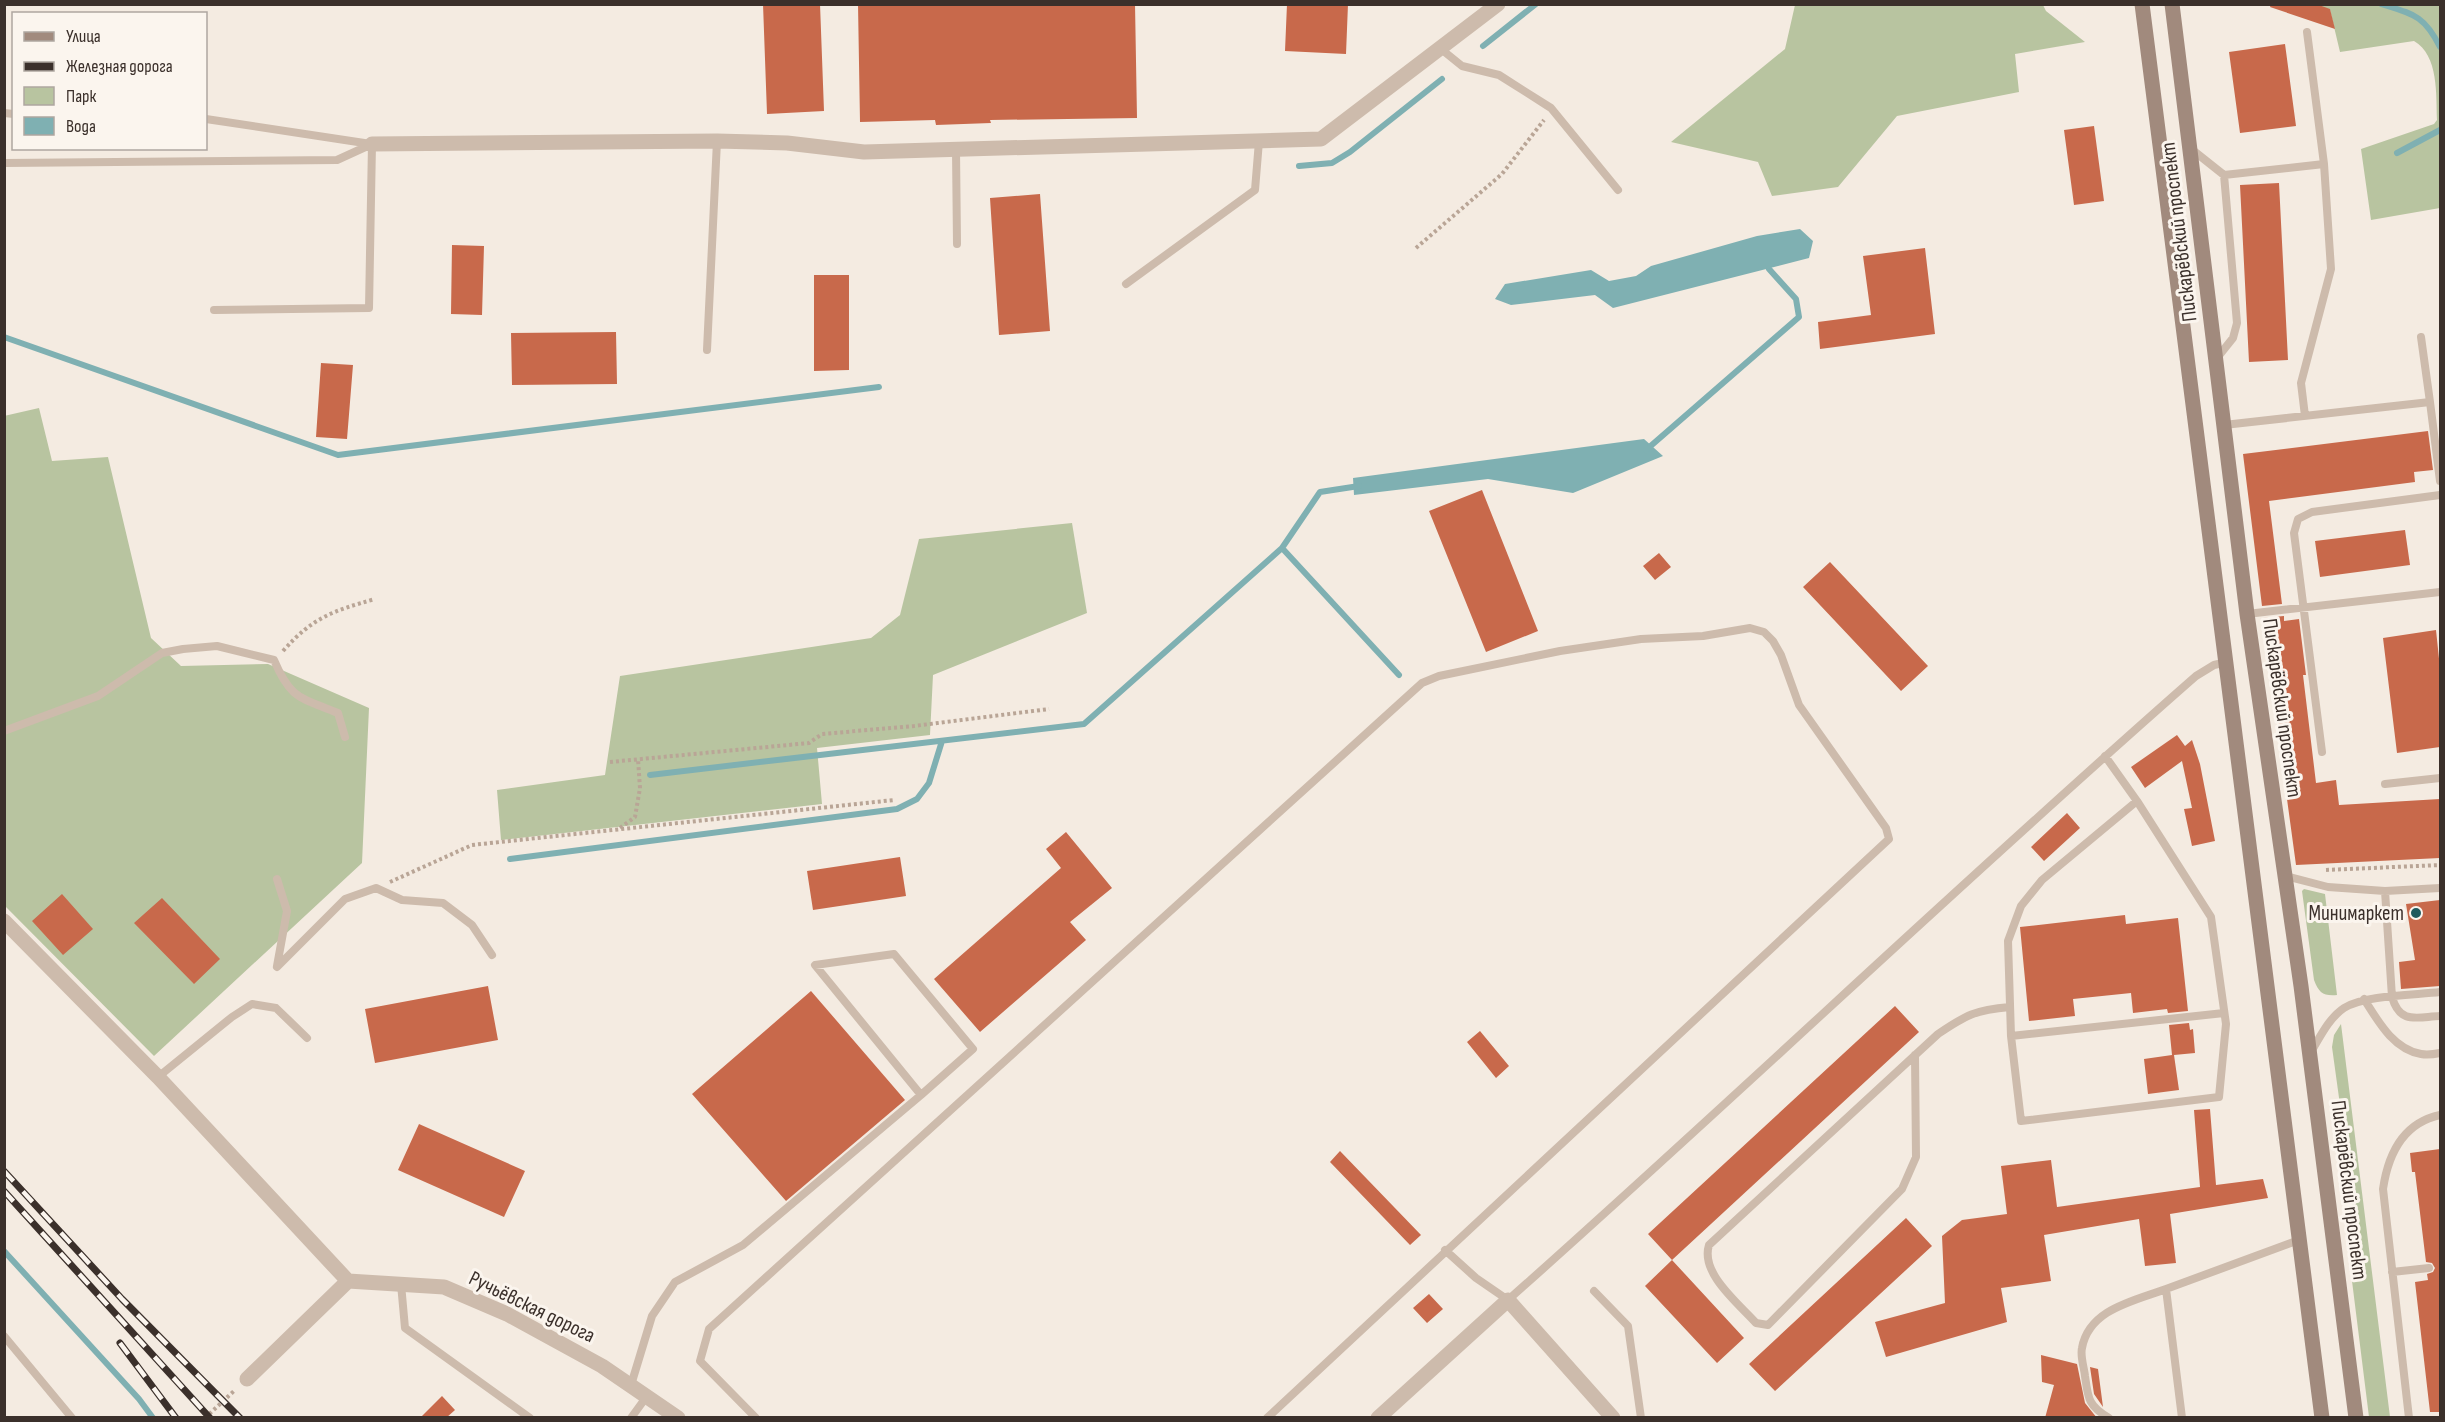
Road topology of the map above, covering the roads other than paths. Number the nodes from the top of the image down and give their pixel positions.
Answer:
1 (1498, 4) edge
2 (2142, 4) edge
3 (2172, 4) edge
4 (2307, 32) dead end
5 (1441, 49) junction
6 (207, 119) edge
7 (717, 141) junction
8 (1259, 141) junction
9 (372, 144) junction
10 (2190, 148) junction
11 (956, 150) junction
12 (4, 163) edge
13 (2324, 164) junction
14 (2224, 175) junction
15 (1618, 190) dead end
16 (957, 244) dead end
17 (1126, 284) dead end
18 (214, 310) dead end
19 (2421, 338) dead end
20 (707, 350) dead end
21 (2216, 360) junction
22 (2430, 402) junction
23 (2305, 416) junction
24 (2224, 425) junction
25 (2440, 481) edge
26 (2440, 495) edge
27 (2440, 592) edge
28 (2304, 608) junction
29 (2247, 614) junction
30 (2227, 662) junction
31 (4, 731) edge
32 (345, 738) dead end
33 (2322, 752) dead end
34 (2105, 756) junction
35 (2440, 778) edge
36 (2385, 784) dead end
37 (2138, 801) junction
38 (2286, 876) junction
39 (277, 879) dead end
40 (2440, 888) edge
41 (2385, 891) junction
42 (4, 921) edge
43 (492, 955) dead end
44 (2440, 992) edge
45 (2392, 998) junction
46 (2364, 999) junction
47 (2010, 1007) junction
48 (2224, 1013) junction
49 (2440, 1016) edge
50 (2011, 1036) junction
51 (307, 1038) dead end
52 (2440, 1053) edge
53 (2311, 1054) junction
54 (1915, 1055) junction
55 (158, 1077) junction
56 (921, 1095) junction
57 (2440, 1115) edge
58 (2299, 1240) junction
59 (1445, 1250) junction
60 (2429, 1268) dead end
61 (2392, 1272) junction
62 (348, 1281) junction
63 (401, 1284) junction
64 (2166, 1289) junction
65 (1594, 1292) dead end
66 (1508, 1300) junction
67 (4, 1336) edge
68 (247, 1379) road end
69 (631, 1385) junction
70 (647, 1396) junction
71 (526, 1416) edge
72 (72, 1418) edge
73 (631, 1418) edge
74 (678, 1418) edge
75 (756, 1418) edge
76 (1267, 1418) edge
77 (1378, 1418) edge
78 (1613, 1418) edge
79 (1641, 1418) edge
80 (2109, 1418) edge
81 (2182, 1418) edge
82 (2322, 1418) edge
83 (2356, 1418) edge
84 (2409, 1418) edge

1 - 5 street
2 - 30 main road, Пискарёвский проспект
3 - 10 main road, Пискарёвский проспект
4 - 13 lane
5 - 8 street
5 - 15 lane
6 - 9 lane
7 - 9 street
7 - 11 street
7 - 20 lane
8 - 11 street
8 - 17 lane
9 - 12 lane
9 - 18 lane
10 - 14 lane
10 - 21 main road, Пискарёвский проспект
11 - 16 lane
13 - 14 lane
13 - 23 lane
14 - 21 lane
19 - 22 lane
21 - 24 main road, Пискарёвский проспект
22 - 23 lane
22 - 25 lane
23 - 24 lane
24 - 29 main road, Пискарёвский проспект
26 - 28 lane
27 - 28 lane
28 - 29 lane
28 - 33 lane
29 - 38 main road, Пискарёвский проспект
30 - 34 lane
30 - 58 main road, Пискарёвский проспект
31 - 32 lane
34 - 37 lane
34 - 66 lane
35 - 36 lane
37 - 47 lane
37 - 48 lane
38 - 41 lane
38 - 53 main road, Пискарёвский проспект
39 - 43 lane
40 - 41 lane
41 - 45 lane
42 - 55 street
44 - 45 lane
45 - 46 lane
45 - 49 lane
46 - 52 lane
46 - 53 lane
47 - 50 lane
47 - 54 lane
48 - 50 lane
48 - 50 lane
51 - 55 lane
53 - 83 main road, Пискарёвский проспект
54 - 54 lane
55 - 62 street
56 - 56 lane
56 - 69 lane
57 - 61 lane
58 - 64 lane
58 - 82 main road, Пискарёвский проспект
59 - 66 lane
59 - 75 lane
59 - 76 lane
60 - 61 lane
61 - 84 lane
62 - 63 street, Ручьёвская дорога
62 - 68 street
63 - 69 street, Ручьёвская дорога
63 - 71 lane
64 - 80 lane
64 - 81 lane
65 - 79 lane
66 - 77 street
66 - 78 street
67 - 72 lane
69 - 70 street, Ручьёвская дорога
70 - 73 lane
70 - 74 street, Ручьёвская дорога

